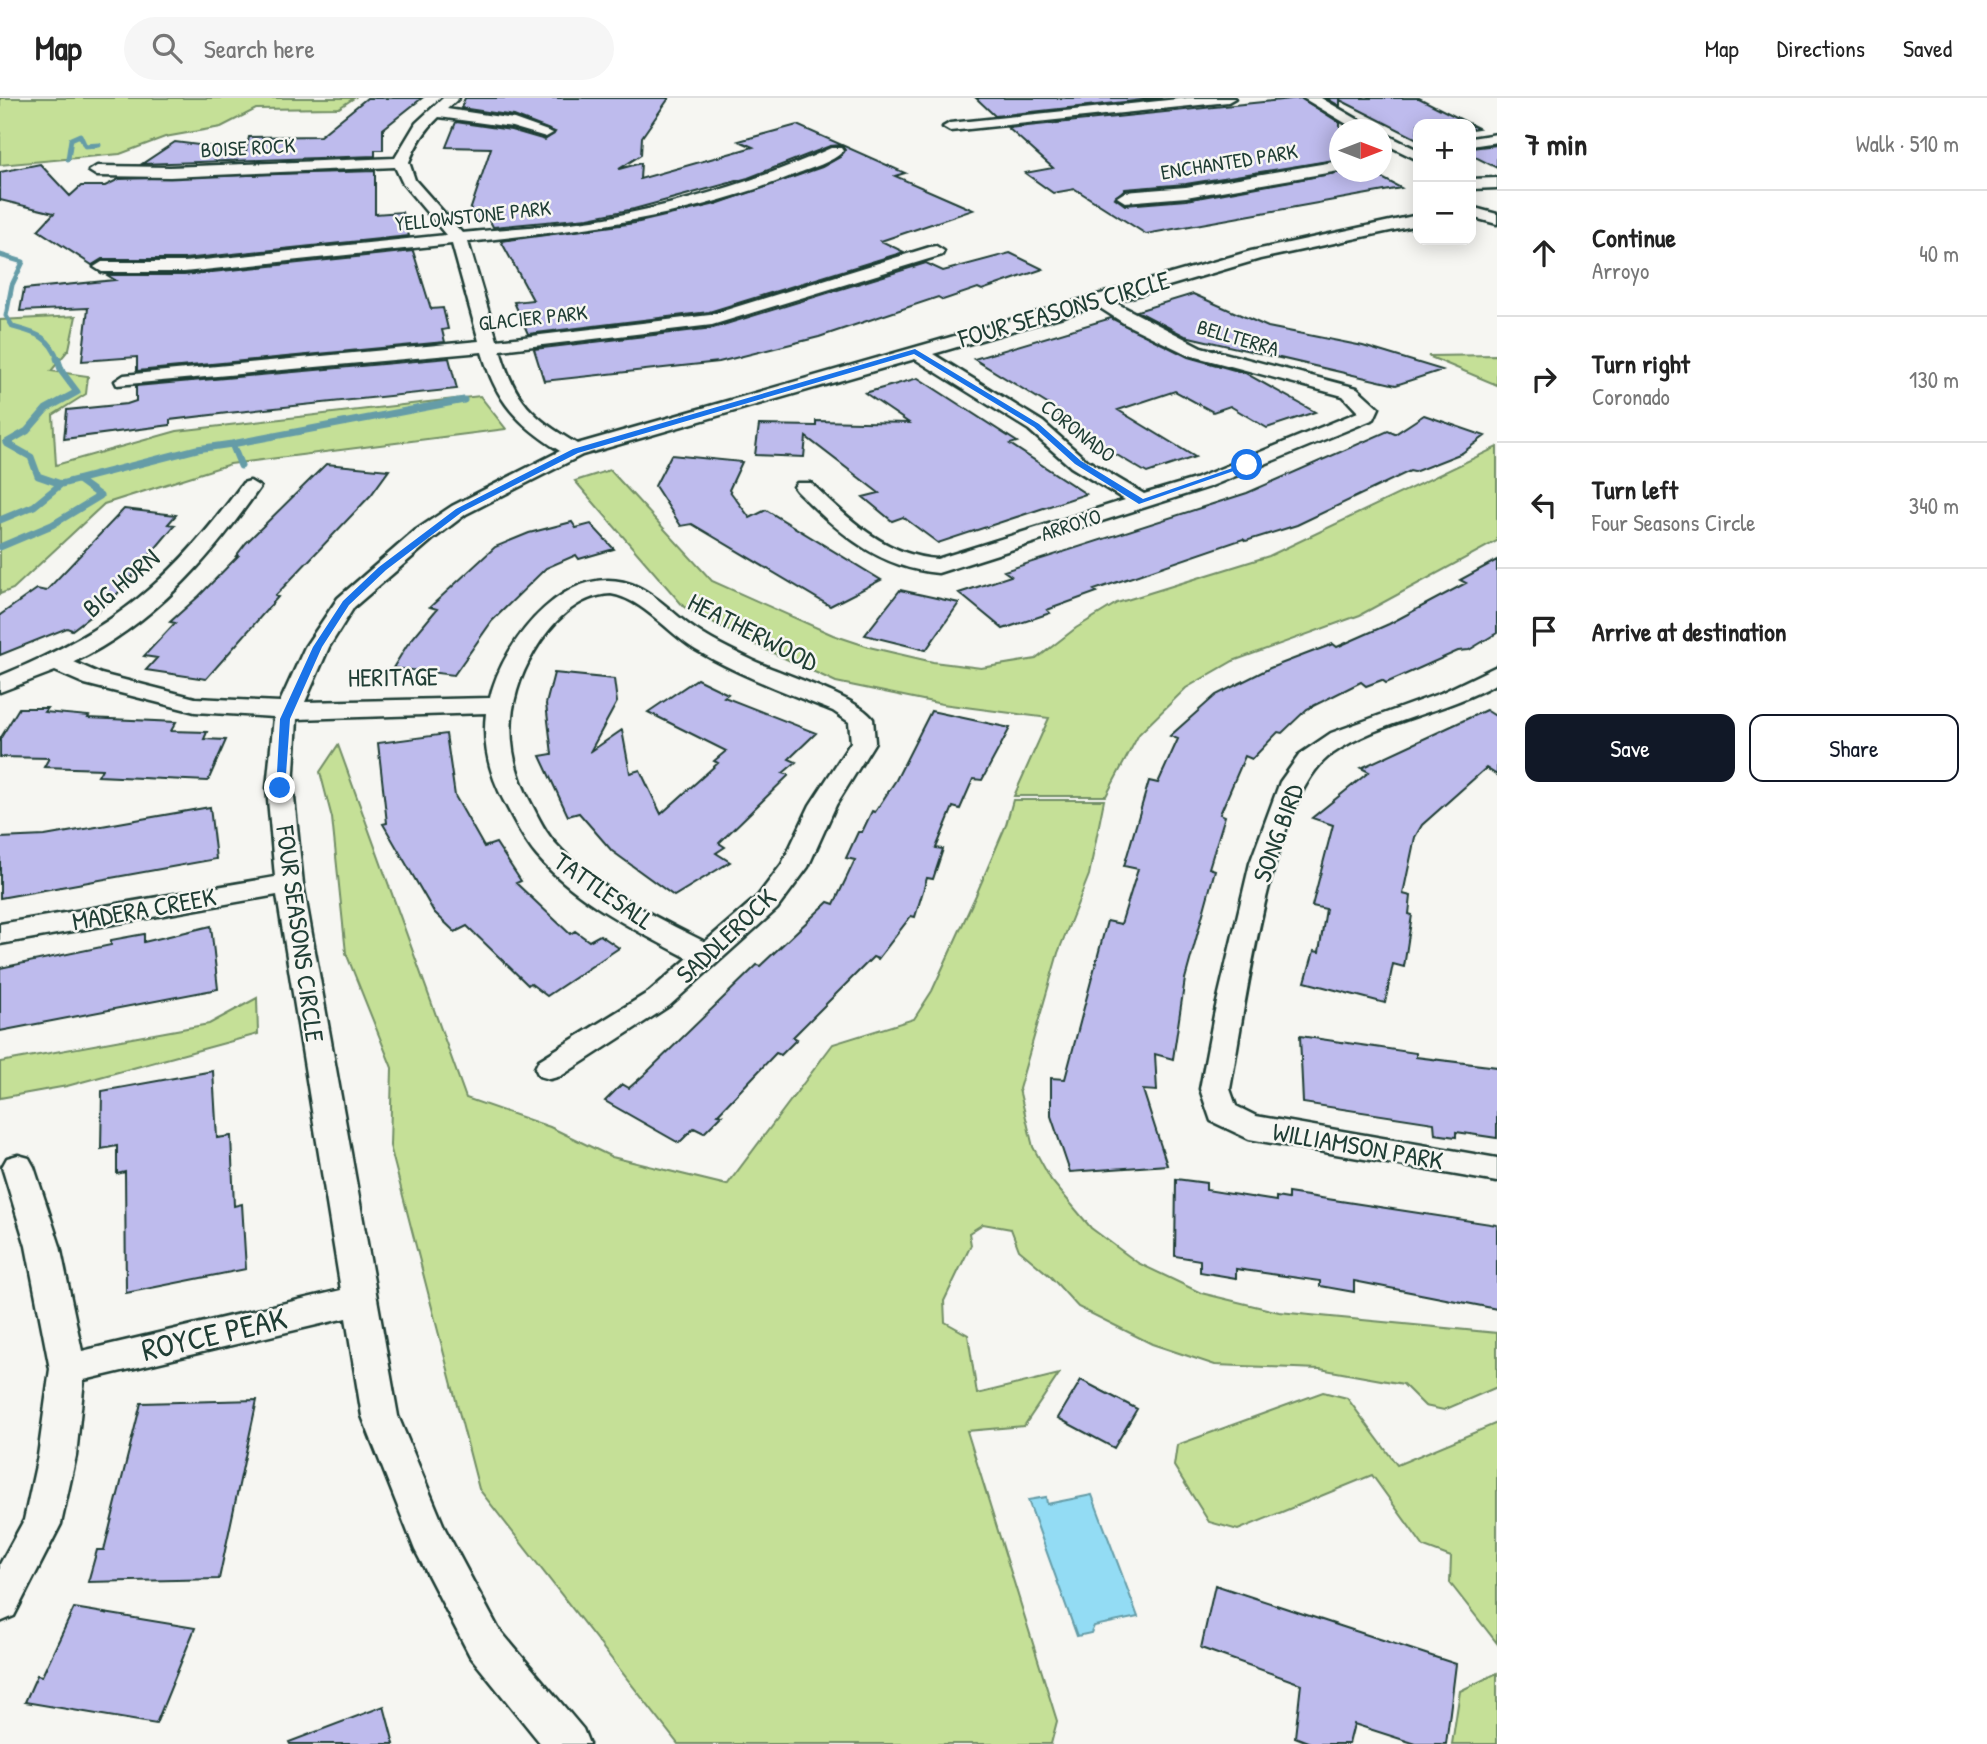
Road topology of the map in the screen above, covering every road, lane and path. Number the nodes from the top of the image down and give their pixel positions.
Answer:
1 (452, 98) edge
2 (1228, 98) edge
3 (1310, 98) edge
4 (434, 112) junction
5 (1349, 119) edge
6 (950, 127) dead end
7 (546, 134) dead end
8 (1497, 138) edge
9 (1392, 141) edge
10 (1476, 141) edge
11 (836, 150) dead end
12 (1413, 152) edge
13 (1413, 153) edge
14 (1392, 156) edge
15 (401, 162) junction
16 (1329, 168) edge
17 (97, 170) dead end
18 (1497, 183) edge
19 (1476, 184) edge
20 (1125, 197) dead end
21 (1476, 213) edge
22 (1497, 219) edge
23 (1413, 221) edge
24 (459, 240) junction
25 (936, 251) dead end
26 (102, 267) dead end
27 (1098, 299) junction
28 (489, 346) junction
29 (915, 351) junction
30 (124, 381) dead end
31 (1369, 408) joint
32 (576, 451) junction
33 (250, 487) dead end
34 (804, 487) dead end
35 (1142, 502) junction
36 (624, 589) joint
37 (56, 663) junction
38 (1497, 673) edge
39 (0, 685) edge
40 (498, 705) junction
41 (289, 710) junction
42 (861, 719) joint
43 (289, 884) junction
44 (0, 934) edge
45 (706, 956) junction
46 (550, 1068) dead end
47 (1222, 1113) joint
48 (18, 1167) dead end
49 (1497, 1170) edge
50 (360, 1300) junction
51 (68, 1369) junction
52 (0, 1602) edge
53 (568, 1744) edge

1 - 4 street
2 - 6 street
3 - 5 street
4 - 7 street
4 - 15 street
8 - 10 street
9 - 12 street
11 - 24 street, YELLOWSTONE PARK
13 - 14 street
15 - 17 street, BOISE ROCK
15 - 24 street
16 - 20 street, ENCHANTED PARK
18 - 19 street
21 - 22 street
23 - 27 street, FOUR SEASONS CIRCLE
24 - 26 street, YELLOWSTONE PARK
24 - 28 street
25 - 28 street, GLACIER PARK
27 - 29 street, FOUR SEASONS CIRCLE
27 - 31 street, BELLTERRA
28 - 30 street, GLACIER PARK
28 - 32 street
29 - 32 street, FOUR SEASONS CIRCLE
29 - 35 street, CORONADO
31 - 35 street, ARROYO
32 - 41 street, FOUR SEASONS CIRCLE
33 - 37 street, BIG HORN
34 - 35 street, ARROYO
36 - 40 street, TATTLESALL
36 - 42 street, HEATHERWOOD
37 - 39 street, BIG HORN
37 - 41 street, HERITAGE
38 - 47 street, SONG BIRD
40 - 41 street, HERITAGE
40 - 45 street, TATTLESALL
41 - 43 street, FOUR SEASONS CIRCLE
42 - 45 street, SADDLEROCK
43 - 44 street, MADERA CREEK
43 - 50 street, FOUR SEASONS CIRCLE
45 - 46 street, SADDLEROCK
47 - 49 street, WILLIAMSON PARK
48 - 51 street
50 - 51 street, ROYCE PEAK
50 - 53 street, FOUR SEASONS CIRCLE
51 - 52 street

